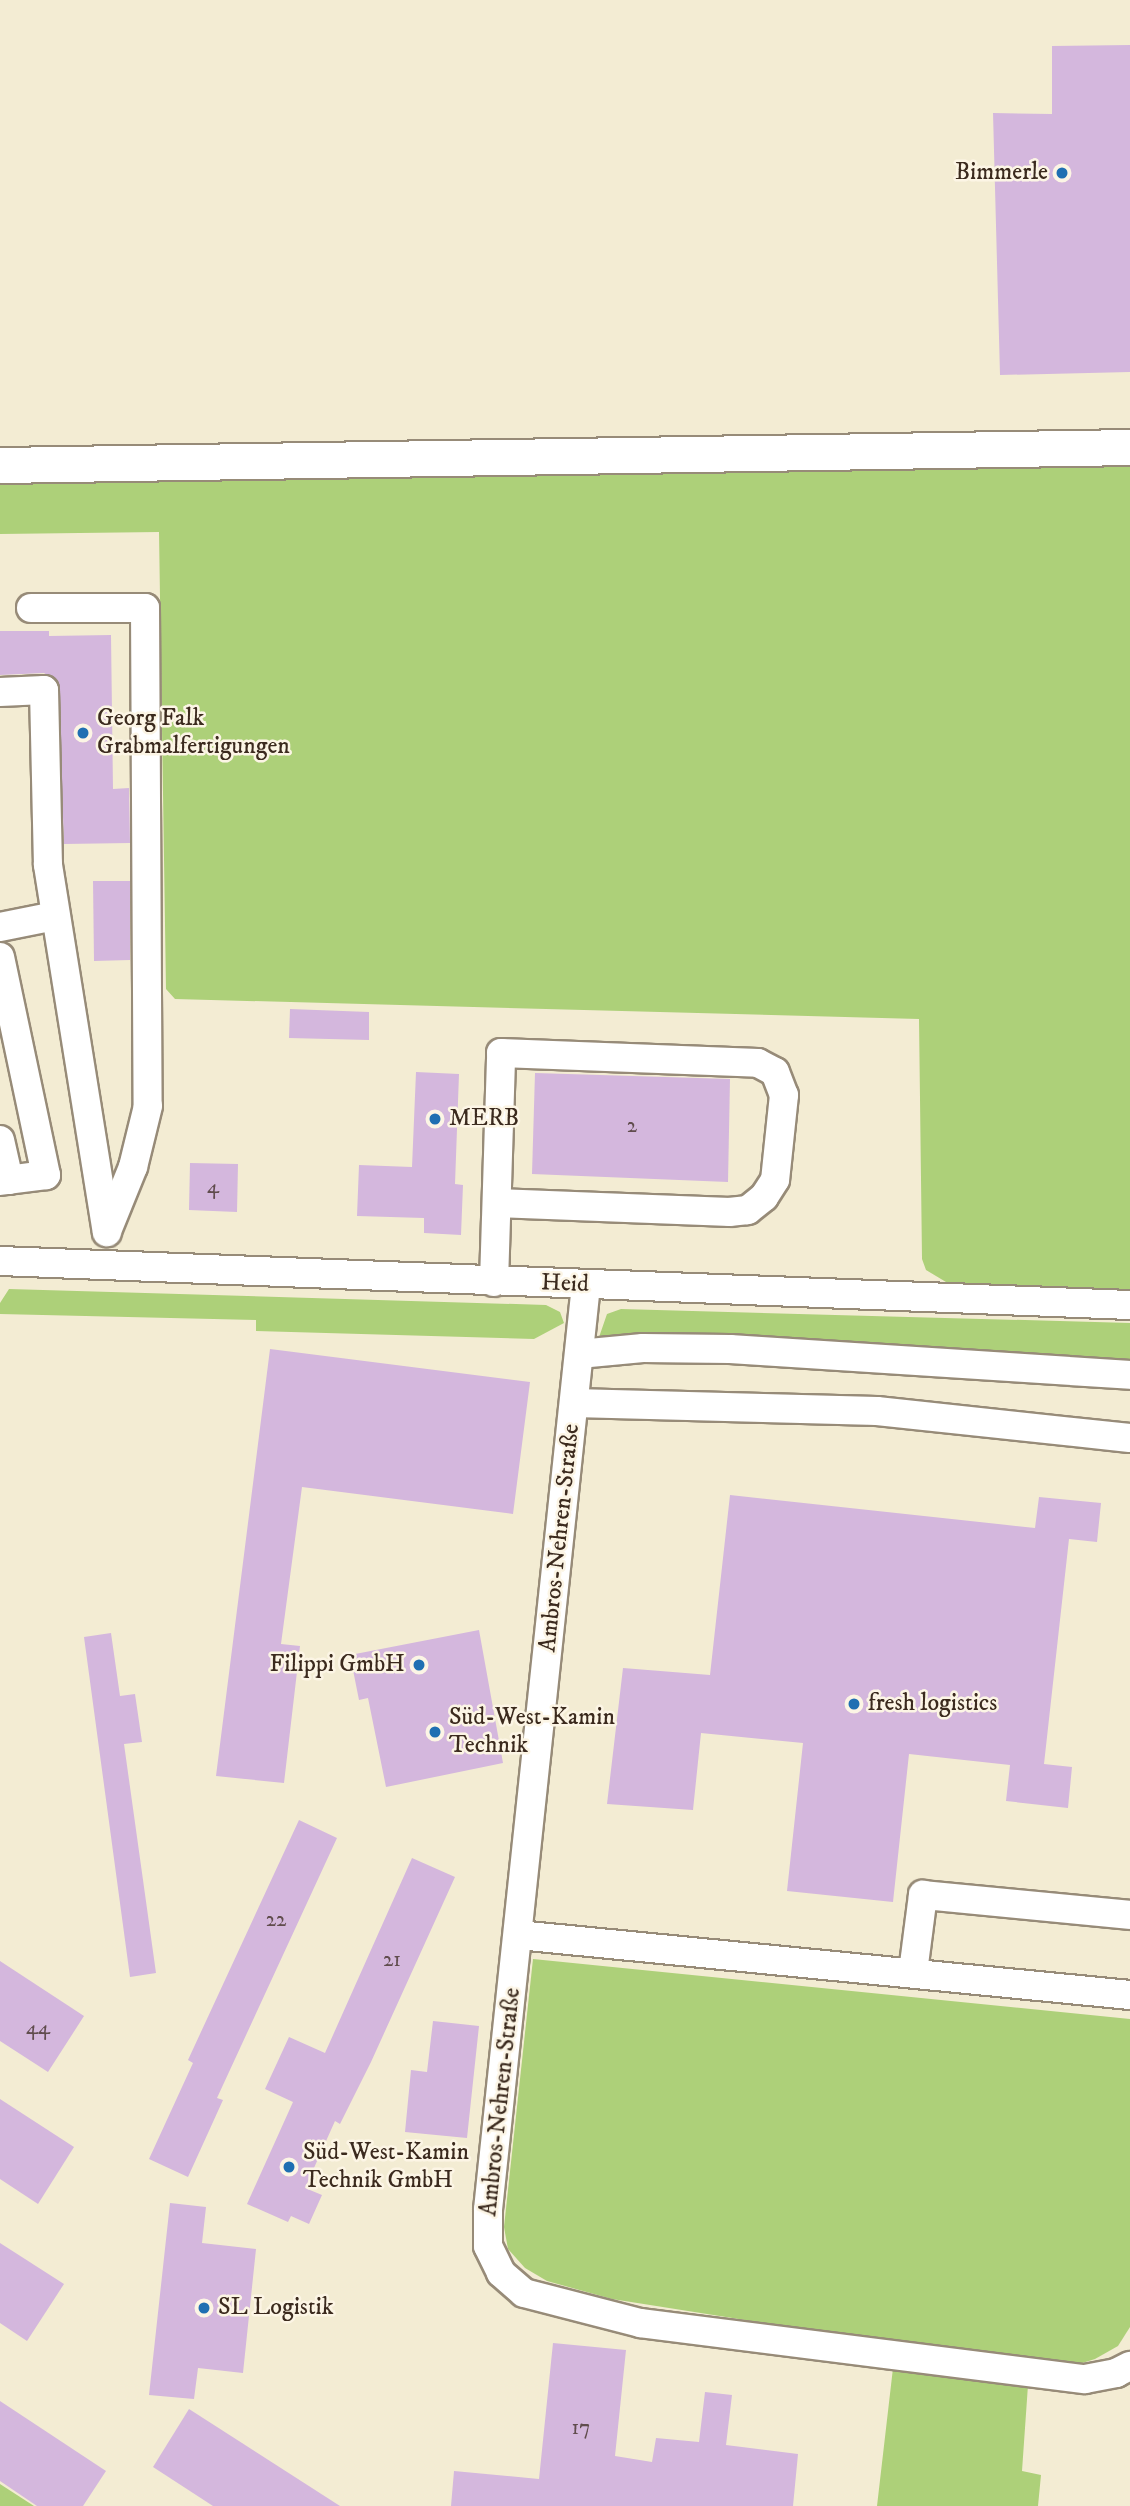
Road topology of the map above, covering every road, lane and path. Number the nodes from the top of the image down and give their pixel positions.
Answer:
1 (1130, 447) edge
2 (0, 465) edge
3 (31, 608) dead end
4 (0, 692) edge
5 (55, 916) junction
6 (0, 927) edge
7 (0, 957) edge
8 (0, 1140) edge
9 (4, 1180) edge
10 (497, 1203) junction
11 (107, 1231) junction
12 (0, 1261) edge
13 (112, 1266) junction
14 (494, 1282) junction
15 (586, 1285) junction
16 (1130, 1305) edge
17 (579, 1354) junction
18 (1130, 1375) edge
19 (574, 1404) junction
20 (1130, 1438) edge
21 (1130, 1915) edge
22 (518, 1935) junction
23 (913, 1972) junction
24 (1130, 1994) edge
25 (1130, 2366) edge

1 - 2 main road
3 - 11 street
4 - 5 street
5 - 6 street
5 - 11 street
7 - 9 street
8 - 9 street
10 - 10 street
10 - 14 street
11 - 13 street
12 - 13 street, Heid
13 - 14 street, Heid
14 - 15 street, Heid
15 - 16 street, Heid
15 - 17 street, Ambros-Nehren-Straße
17 - 18 street
17 - 19 street, Ambros-Nehren-Straße
19 - 20 street
19 - 22 street, Ambros-Nehren-Straße
21 - 23 street
22 - 23 street
22 - 25 street, Ambros-Nehren-Straße
23 - 24 street

